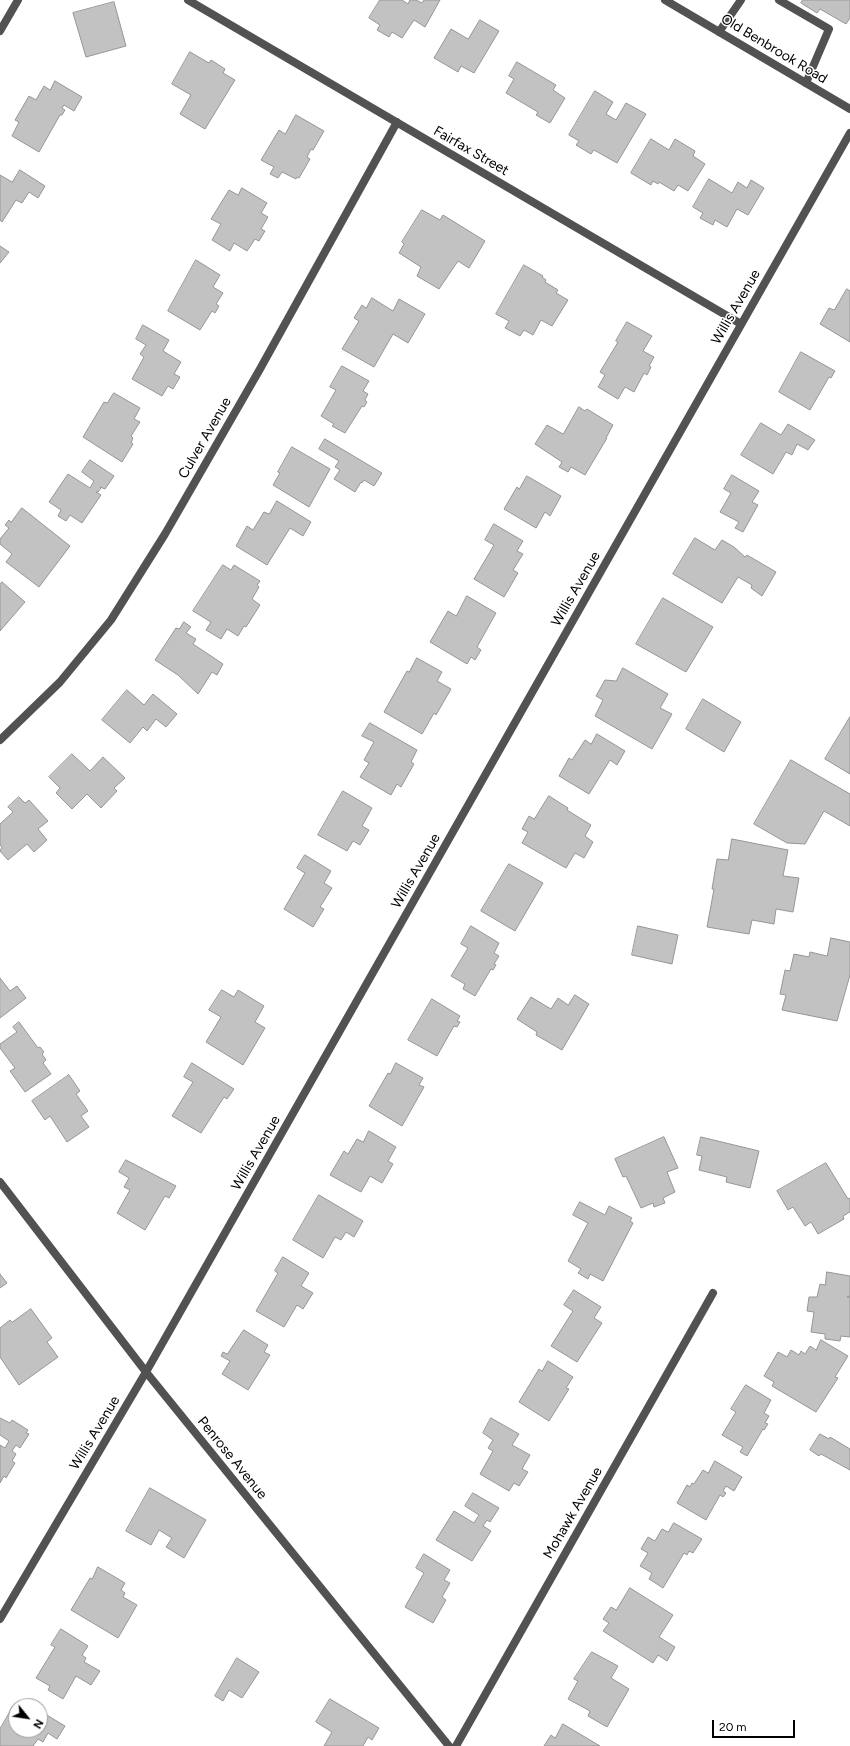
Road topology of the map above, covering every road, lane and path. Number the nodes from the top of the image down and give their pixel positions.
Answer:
1 (18, 0) edge
2 (188, 0) edge
3 (665, 0) edge
4 (741, 0) edge
5 (779, 0) edge
6 (0, 31) edge
7 (720, 32) junction
8 (806, 83) junction
9 (850, 109) edge
10 (397, 122) junction
11 (850, 133) edge
12 (741, 324) junction
13 (0, 740) edge
14 (0, 1182) edge
15 (713, 1293) dead end
16 (146, 1372) junction
17 (0, 1620) edge
18 (449, 1746) edge
19 (456, 1746) edge

1 - 6 street
2 - 10 street, Fairfax Street
3 - 7 street, Old Benbrook Road
4 - 7 street
5 - 8 street
7 - 8 street, Old Benbrook Road
8 - 9 street, Old Benbrook Road
10 - 12 street, Fairfax Street
10 - 13 street, Culver Avenue
11 - 12 street, Willis Avenue
12 - 16 street, Willis Avenue
14 - 16 street, Penrose Avenue
15 - 19 street, Mohawk Avenue
16 - 17 street, Willis Avenue
16 - 18 street, Penrose Avenue

